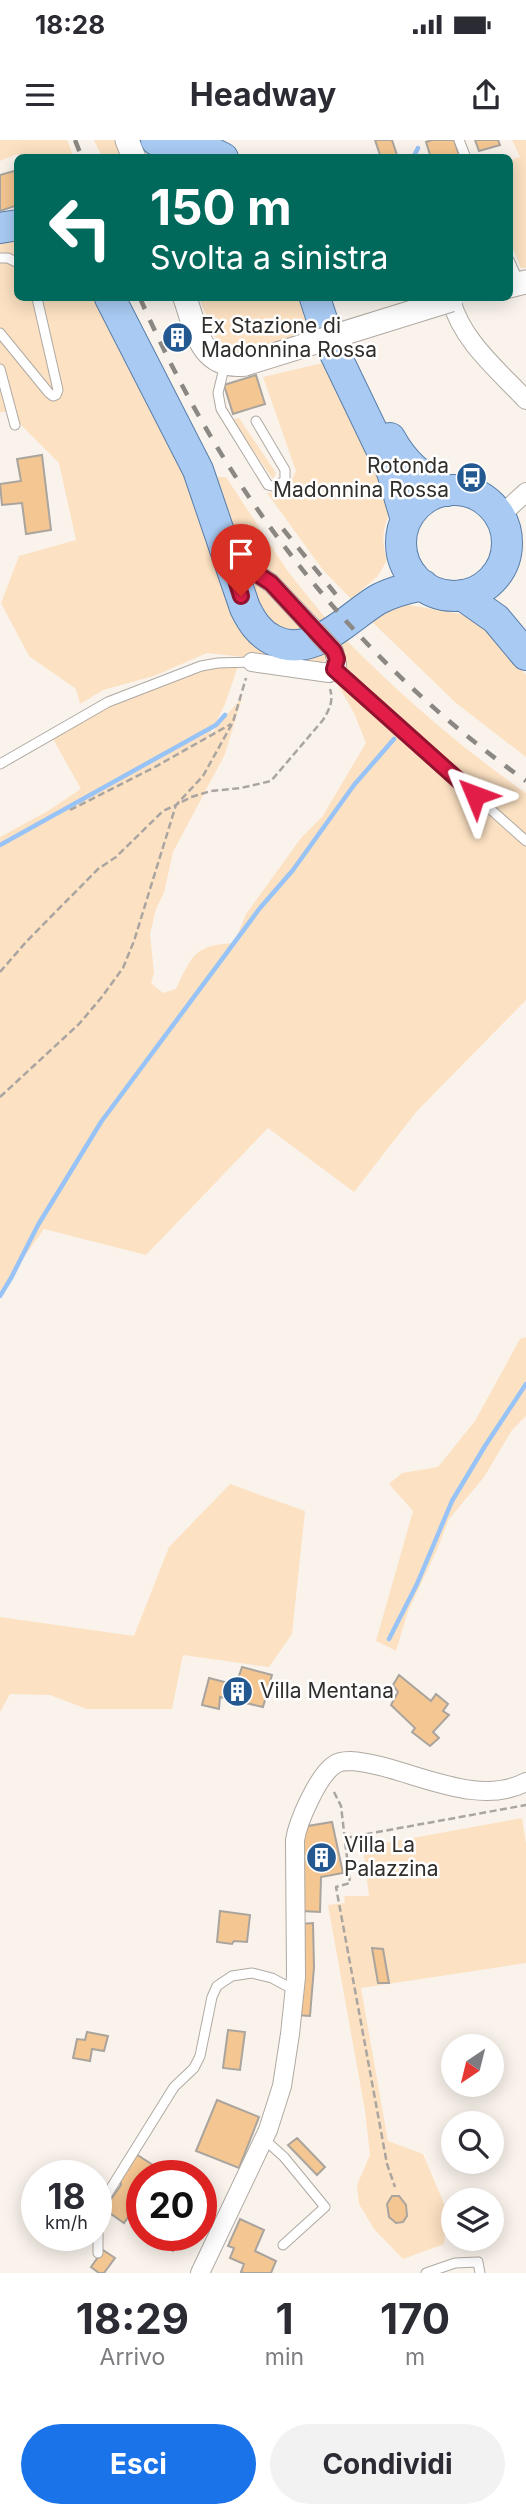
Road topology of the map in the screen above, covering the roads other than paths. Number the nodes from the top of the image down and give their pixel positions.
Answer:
1 (174, 144) edge
2 (209, 154) edge
3 (38, 301) edge
4 (112, 301) edge
5 (185, 301) edge
6 (316, 301) edge
7 (332, 301) edge
8 (450, 301) edge
9 (457, 301) edge
10 (0, 333) edge
11 (235, 364) junction
12 (0, 369) edge
13 (526, 400) edge
14 (256, 421) dead end
15 (15, 425) dead end
16 (447, 491) junction
17 (526, 492) edge
18 (500, 516) junction
19 (406, 520) junction
20 (228, 555) junction
21 (404, 559) junction
22 (500, 570) junction
23 (423, 585) junction
24 (462, 595) junction
25 (377, 600) junction
26 (526, 653) edge
27 (252, 662) joint
28 (331, 664) junction
29 (0, 764) edge
30 (526, 841) edge
31 (526, 1782) edge
32 (294, 1990) junction
33 (264, 2138) junction
34 (282, 2245) dead end
35 (97, 2253) dead end
36 (200, 2273) edge
37 (426, 2273) edge
38 (480, 2273) edge

1 - 2 main road
3 - 10 lane
4 - 20 main road
5 - 11 street
6 - 19 main road
7 - 16 main road
8 - 11 street, bridge
9 - 13 street
11 - 14 lane
12 - 15 lane
16 - 18 main road
16 - 19 main road
17 - 18 street
18 - 22 main road
19 - 21 main road
20 - 25 main road
20 - 28 street, bridge
21 - 23 main road
21 - 25 main road
22 - 24 main road
22 - 26 main road
23 - 24 main road
23 - 25 main road
24 - 26 main road
27 - 28 street
27 - 29 lane
28 - 30 lane
31 - 32 street
32 - 33 street
32 - 35 lane
33 - 34 lane
33 - 36 street
37 - 38 lane

